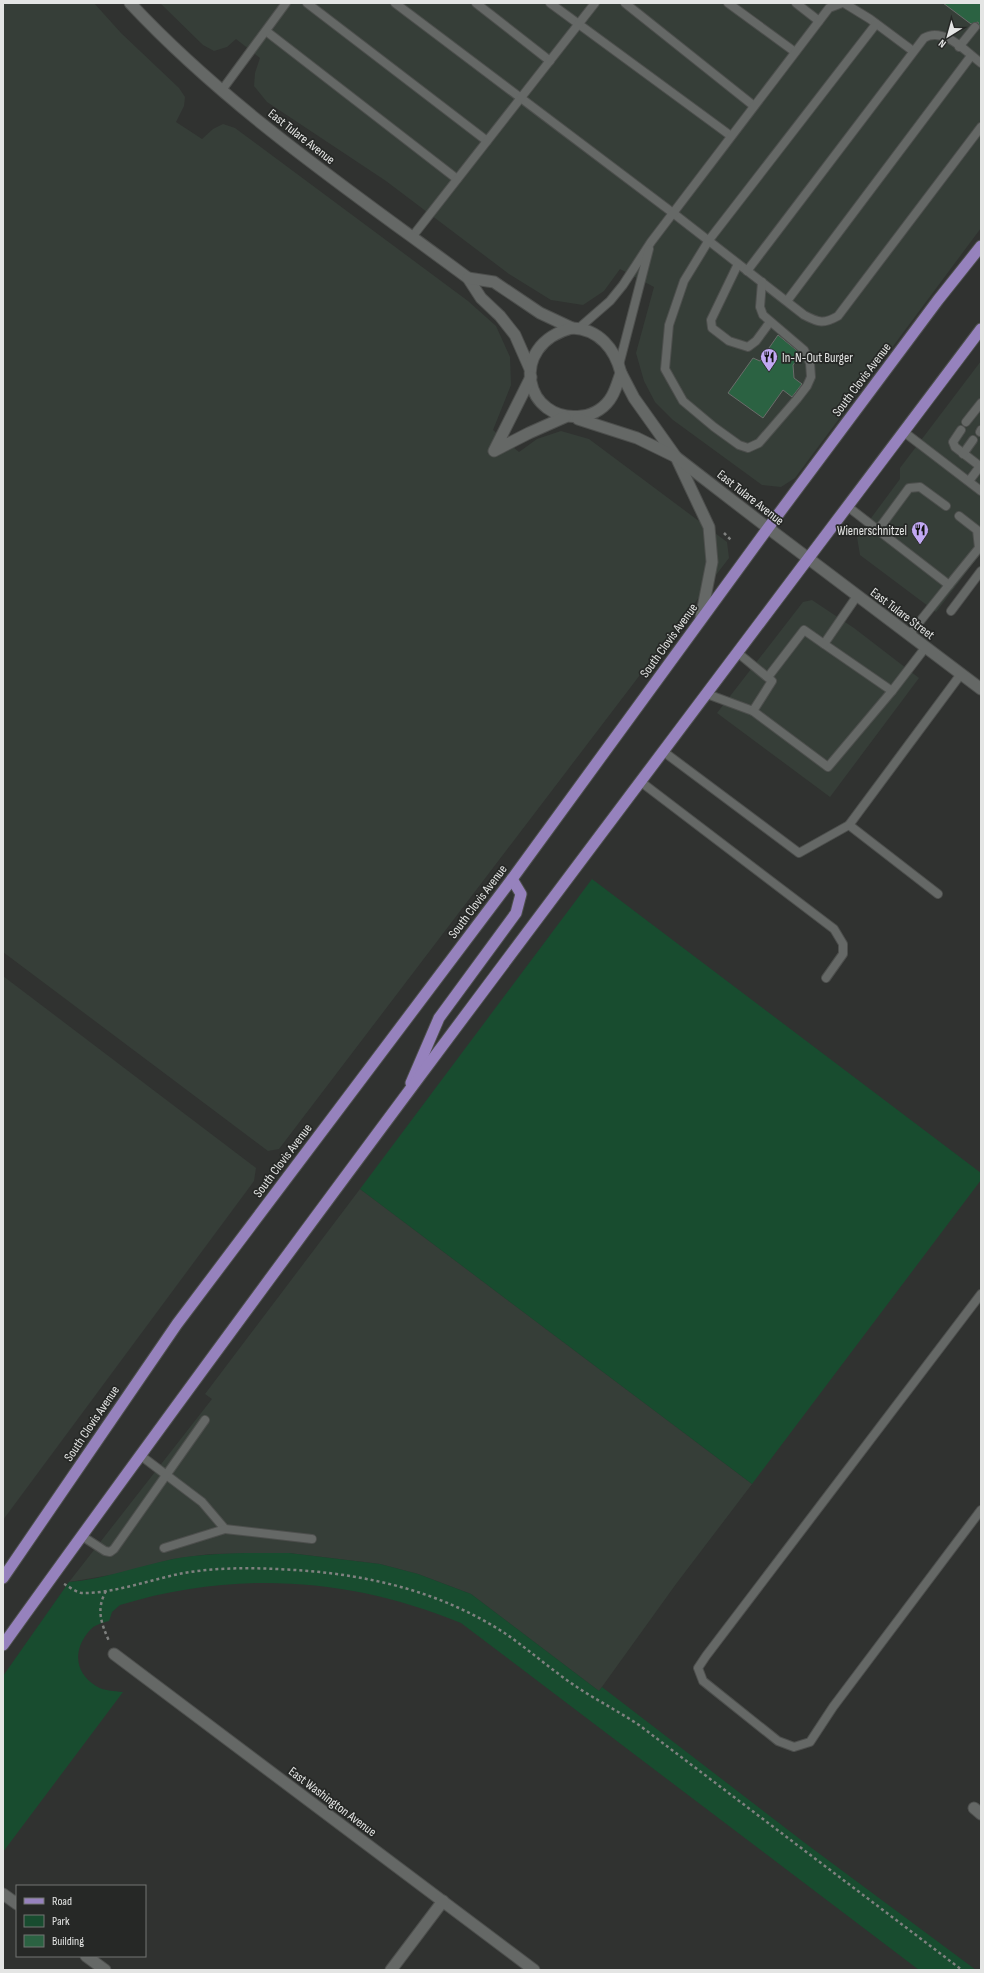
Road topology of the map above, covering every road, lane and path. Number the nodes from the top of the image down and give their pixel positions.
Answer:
1 (130, 3) edge
2 (286, 3) edge
3 (307, 3) edge
4 (395, 3) edge
5 (476, 3) edge
6 (550, 3) edge
7 (595, 3) edge
8 (625, 3) edge
9 (728, 3) edge
10 (796, 3) edge
11 (843, 3) edge
12 (819, 21) junction
13 (876, 24) junction
14 (578, 25) junction
15 (975, 27) dead end
16 (266, 30) junction
17 (959, 47) junction
18 (913, 51) junction
19 (796, 52) junction
20 (971, 56) junction
21 (550, 61) junction
22 (981, 64) edge
23 (222, 90) junction
24 (521, 98) junction
25 (754, 106) junction
26 (981, 127) edge
27 (731, 136) junction
28 (487, 141) junction
29 (457, 179) junction
30 (673, 213) junction
31 (412, 237) junction
32 (709, 240) junction
33 (651, 242) junction
34 (981, 246) edge
35 (738, 264) junction
36 (748, 271) junction
37 (468, 278) junction
38 (762, 282) junction
39 (787, 302) junction
40 (770, 322) junction
41 (576, 328) junction
42 (981, 329) edge
43 (620, 369) junction
44 (530, 373) junction
45 (981, 403) edge
46 (569, 417) junction
47 (966, 422) dead end
48 (961, 430) dead end
49 (904, 432) junction
50 (973, 440) dead end
51 (963, 454) junction
52 (676, 457) junction
53 (981, 466) edge
54 (969, 481) junction
55 (981, 491) edge
56 (848, 506) junction
57 (946, 506) dead end
58 (959, 516) dead end
59 (768, 528) junction
60 (724, 529) dead end
61 (878, 530) junction
62 (732, 541) dead end
63 (808, 559) junction
64 (981, 571) edge
65 (949, 585) junction
66 (857, 596) junction
67 (951, 611) dead end
68 (701, 618) junction
69 (910, 635) junction
70 (824, 644) junction
71 (925, 648) junction
72 (738, 653) junction
73 (961, 674) junction
74 (768, 677) junction
75 (981, 689) edge
76 (892, 690) junction
77 (707, 694) junction
78 (752, 712) junction
79 (664, 752) junction
80 (642, 782) junction
81 (849, 825) junction
82 (512, 879) junction
83 (938, 894) dead end
84 (826, 978) dead end
85 (403, 1100) junction
86 (981, 1294) edge
87 (205, 1420) dead end
88 (140, 1456) junction
89 (167, 1475) junction
90 (981, 1510) edge
91 (225, 1529) junction
92 (82, 1536) junction
93 (312, 1539) dead end
94 (164, 1548) dead end
95 (52, 1577) junction
96 (3, 1578) edge
97 (107, 1591) junction
98 (3, 1645) edge
99 (114, 1654) joint
100 (3, 1894) edge
101 (443, 1901) junction
102 (16, 1903) edge
103 (87, 1957) edge
104 (105, 1970) edge
105 (391, 1970) edge
106 (534, 1970) edge
107 (962, 1970) edge

1 - 23 street, East Tulare Avenue
2 - 16 lane
3 - 28 lane
4 - 24 lane
5 - 21 lane
6 - 14 lane
7 - 14 lane
8 - 25 lane
9 - 19 lane
10 - 12 lane
11 - 12 lane
11 - 13 lane
12 - 19 lane
13 - 18 lane
13 - 32 lane
14 - 21 lane
14 - 27 lane
15 - 17 lane
16 - 23 lane
16 - 29 lane
17 - 18 lane
17 - 20 lane
18 - 36 lane
19 - 25 lane
20 - 22 lane
20 - 39 lane
21 - 24 lane
23 - 31 street, East Tulare Avenue
24 - 28 lane
24 - 30 lane
25 - 27 lane
26 - 39 lane
27 - 30 lane
28 - 29 lane
29 - 31 lane
30 - 32 lane
30 - 33 lane
31 - 37 street, East Tulare Avenue
32 - 35 lane
32 - 40 lane
33 - 41 lane
33 - 43 lane
34 - 59 main road, South Clovis Avenue
35 - 36 lane
35 - 40 lane
36 - 38 lane
37 - 41 street, East Tulare Avenue
37 - 44 street, East Tulare Avenue
38 - 39 lane
38 - 40 lane
41 - 43 street, East Tulare Avenue
41 - 44 street
42 - 49 main road
43 - 46 street
43 - 52 street, East Tulare Avenue
44 - 46 street, East Tulare Avenue
44 - 46 street
45 - 47 lane
46 - 52 street, East Tulare Avenue
48 - 51 lane
49 - 54 lane
49 - 56 main road
50 - 51 lane
51 - 53 lane
52 - 59 street, East Tulare Avenue
52 - 68 street
53 - 54 lane
54 - 55 lane
56 - 61 lane
56 - 63 main road
57 - 61 lane
58 - 65 lane
59 - 63 street, East Tulare Avenue
59 - 68 main road, South Clovis Avenue
60 - 62 path
61 - 65 lane
63 - 66 street, East Tulare Street
63 - 72 main road
64 - 67 lane
65 - 69 lane
66 - 69 street, East Tulare Street
66 - 70 lane
68 - 82 main road, South Clovis Avenue
69 - 71 street, East Tulare Street
70 - 74 lane
70 - 76 lane
71 - 73 street, East Tulare Street
71 - 76 lane
72 - 74 lane
72 - 77 main road
73 - 75 street, East Tulare Street
73 - 81 lane
74 - 78 lane
76 - 78 lane
77 - 78 lane
77 - 79 main road
79 - 80 main road
79 - 81 lane
80 - 84 lane
80 - 85 main road
81 - 83 lane
82 - 85 main road
82 - 96 main road, South Clovis Avenue
85 - 88 main road
86 - 90 lane
87 - 89 lane
88 - 89 lane
88 - 92 main road
89 - 91 lane
89 - 92 lane
91 - 93 lane
91 - 94 lane
92 - 95 main road
95 - 97 path
95 - 98 main road
97 - 99 path
97 - 107 path
99 - 101 street, East Washington Avenue
100 - 102 street
101 - 105 street
101 - 106 street, East Washington Avenue
103 - 104 street

